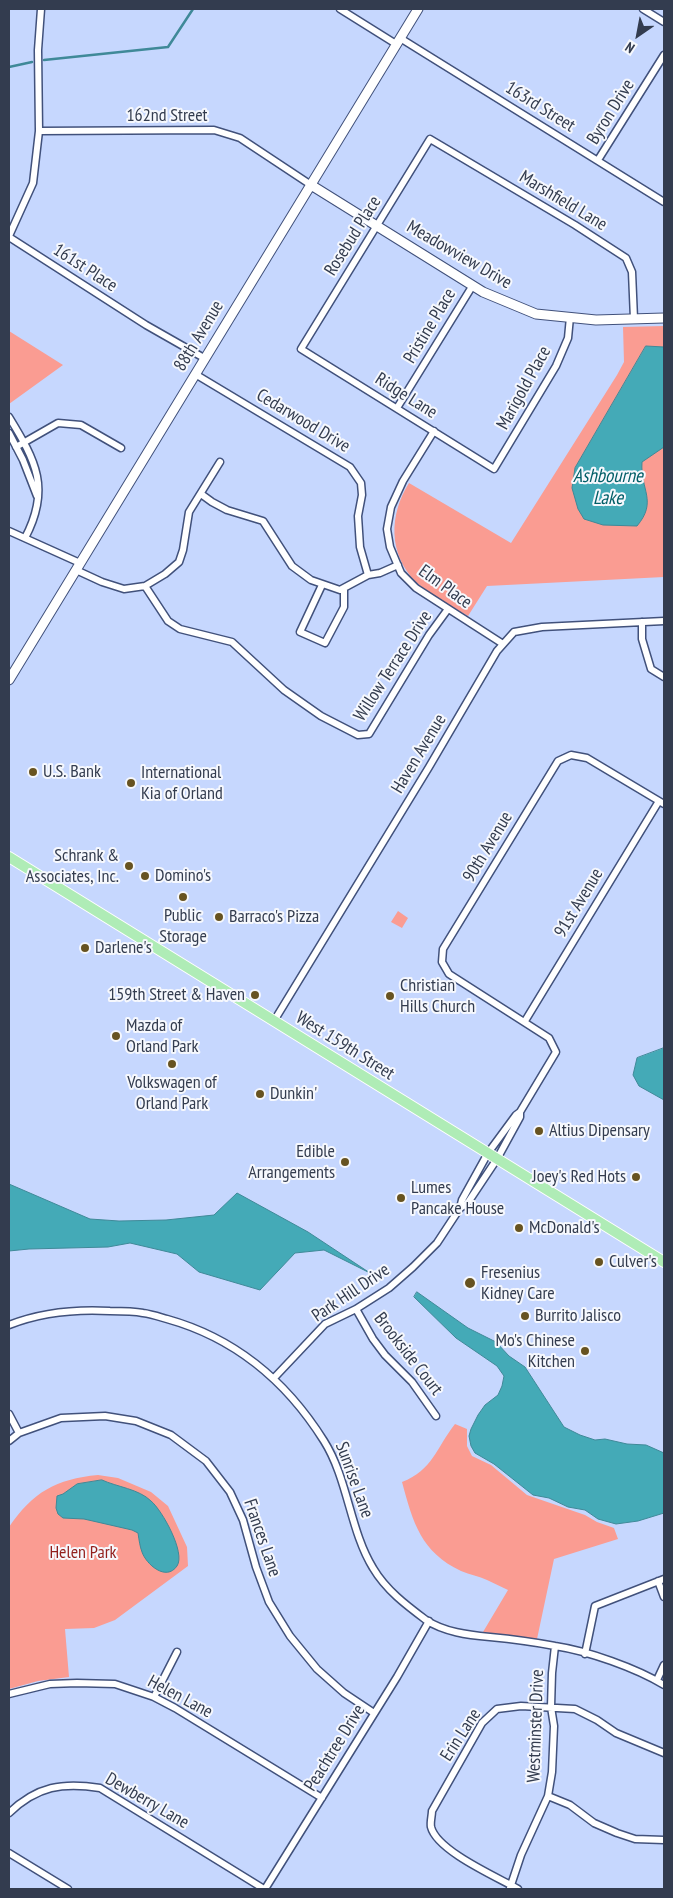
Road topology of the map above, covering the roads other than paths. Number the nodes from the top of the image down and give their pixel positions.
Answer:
1 (41, 9) edge
2 (340, 9) edge
3 (418, 9) edge
4 (643, 9) edge
5 (664, 22) edge
6 (398, 41) junction
7 (664, 55) edge
8 (39, 131) junction
9 (430, 139) joint
10 (598, 160) junction
11 (311, 184) junction
12 (664, 202) edge
13 (377, 226) junction
14 (9, 236) edge
15 (473, 285) junction
16 (570, 318) junction
17 (664, 318) edge
18 (634, 319) junction
19 (302, 349) joint
20 (204, 358) junction
21 (195, 374) junction
22 (398, 408) junction
23 (9, 417) edge
24 (434, 431) junction
25 (9, 433) edge
26 (23, 443) junction
27 (16, 447) junction
28 (121, 448) dead end
29 (220, 462) dead end
30 (494, 469) joint
31 (201, 494) junction
32 (38, 499) junction
33 (9, 531) edge
34 (25, 538) junction
35 (398, 565) junction
36 (78, 566) junction
37 (368, 575) junction
38 (322, 584) junction
39 (145, 586) junction
40 (344, 589) junction
41 (448, 609) junction
42 (664, 621) edge
43 (642, 622) junction
44 (503, 644) junction
45 (664, 677) edge
46 (9, 680) edge
47 (662, 802) edge
48 (9, 857) edge
49 (274, 1021) junction
50 (525, 1021) junction
51 (520, 1112) junction
52 (488, 1153) junction
53 (497, 1159) junction
54 (460, 1208) junction
55 (664, 1262) edge
56 (356, 1309) junction
57 (9, 1325) edge
58 (274, 1378) junction
59 (9, 1414) edge
60 (436, 1416) dead end
61 (19, 1433) junction
62 (9, 1441) edge
63 (661, 1580) edge
64 (664, 1597) edge
65 (429, 1621) junction
66 (555, 1646) junction
67 (177, 1652) dead end
68 (585, 1654) junction
69 (664, 1665) edge
70 (657, 1680) junction
71 (664, 1685) edge
72 (9, 1694) edge
73 (154, 1697) junction
74 (551, 1707) junction
75 (374, 1713) junction
76 (664, 1753) edge
77 (548, 1796) junction
78 (322, 1798) junction
79 (9, 1813) edge
80 (664, 1840) edge
81 (9, 1853) edge
82 (510, 1887) edge
83 (68, 1889) edge
84 (264, 1889) edge
85 (518, 1889) edge

1 - 8 street
2 - 6 street, 163rd Street
3 - 6 street, 88th Avenue
4 - 5 street
6 - 10 street, 163rd Street
6 - 11 street, 88th Avenue
7 - 10 street, Byron Drive
8 - 11 street, 162nd Street
8 - 14 street
9 - 13 street, Rosebud Place
9 - 18 street, Marshfield Lane
10 - 12 street, 163rd Street
11 - 13 street, Meadowview Drive
11 - 20 street, 88th Avenue
13 - 15 street, Meadowview Drive
13 - 19 street, Rosebud Place
14 - 20 street, 161st Place
15 - 16 street, Meadowview Drive
15 - 22 street, Pristine Place
16 - 18 street, Meadowview Drive
16 - 30 street, Marigold Place
17 - 18 street, Meadowview Drive
19 - 22 street, Ridge Lane
20 - 21 street, 88th Avenue
21 - 36 street, 88th Avenue
21 - 37 street, Cedarwood Drive
22 - 24 street, Ridge Lane
23 - 26 street
24 - 30 street, Ridge Lane
24 - 35 street, Elm Place
25 - 27 street
26 - 27 street
26 - 28 street
26 - 32 street
27 - 32 street
29 - 31 street
31 - 38 street
31 - 39 street
32 - 34 street
33 - 34 street
34 - 36 street
35 - 37 street
35 - 41 street, Elm Place
36 - 39 street
36 - 46 street, 88th Avenue
37 - 40 street
38 - 40 street
38 - 40 street
39 - 41 street, Willow Terrace Drive
41 - 44 street, Elm Place
42 - 43 street, Haven Avenue
43 - 44 street, Haven Avenue
43 - 45 street
44 - 49 street, Haven Avenue
47 - 50 street, 91st Avenue
47 - 50 street, 90th Avenue
48 - 49 main road, West 159th Street
49 - 52 main road, West 159th Street
50 - 51 street
51 - 52 street
51 - 53 street
52 - 53 main road, West 159th Street
52 - 54 street, Park Hill Drive
53 - 54 street, Park Hill Drive
53 - 55 main road, West 159th Street
54 - 56 street, Park Hill Drive
56 - 58 street, Park Hill Drive
56 - 60 street, Brookside Court
57 - 58 street, Sunrise Lane
58 - 65 street, Sunrise Lane
59 - 61 street
61 - 62 street, Frances Lane
61 - 75 street, Frances Lane
63 - 64 street
63 - 68 street
65 - 66 street, Sunrise Lane
65 - 75 street, Peachtree Drive
66 - 68 street, Sunrise Lane
66 - 74 street, Westminster Drive
67 - 73 street
68 - 70 street, Sunrise Lane
69 - 70 street
70 - 71 street, Sunrise Lane
72 - 73 street, Helen Lane
73 - 78 street, Helen Lane
74 - 76 street, Erin Lane
74 - 77 street, Westminster Drive
74 - 82 street, Erin Lane
75 - 78 street, Peachtree Drive
77 - 80 street
77 - 82 street, Westminster Drive
78 - 84 street, Peachtree Drive
79 - 84 street, Dewberry Lane
81 - 83 street
82 - 85 street

